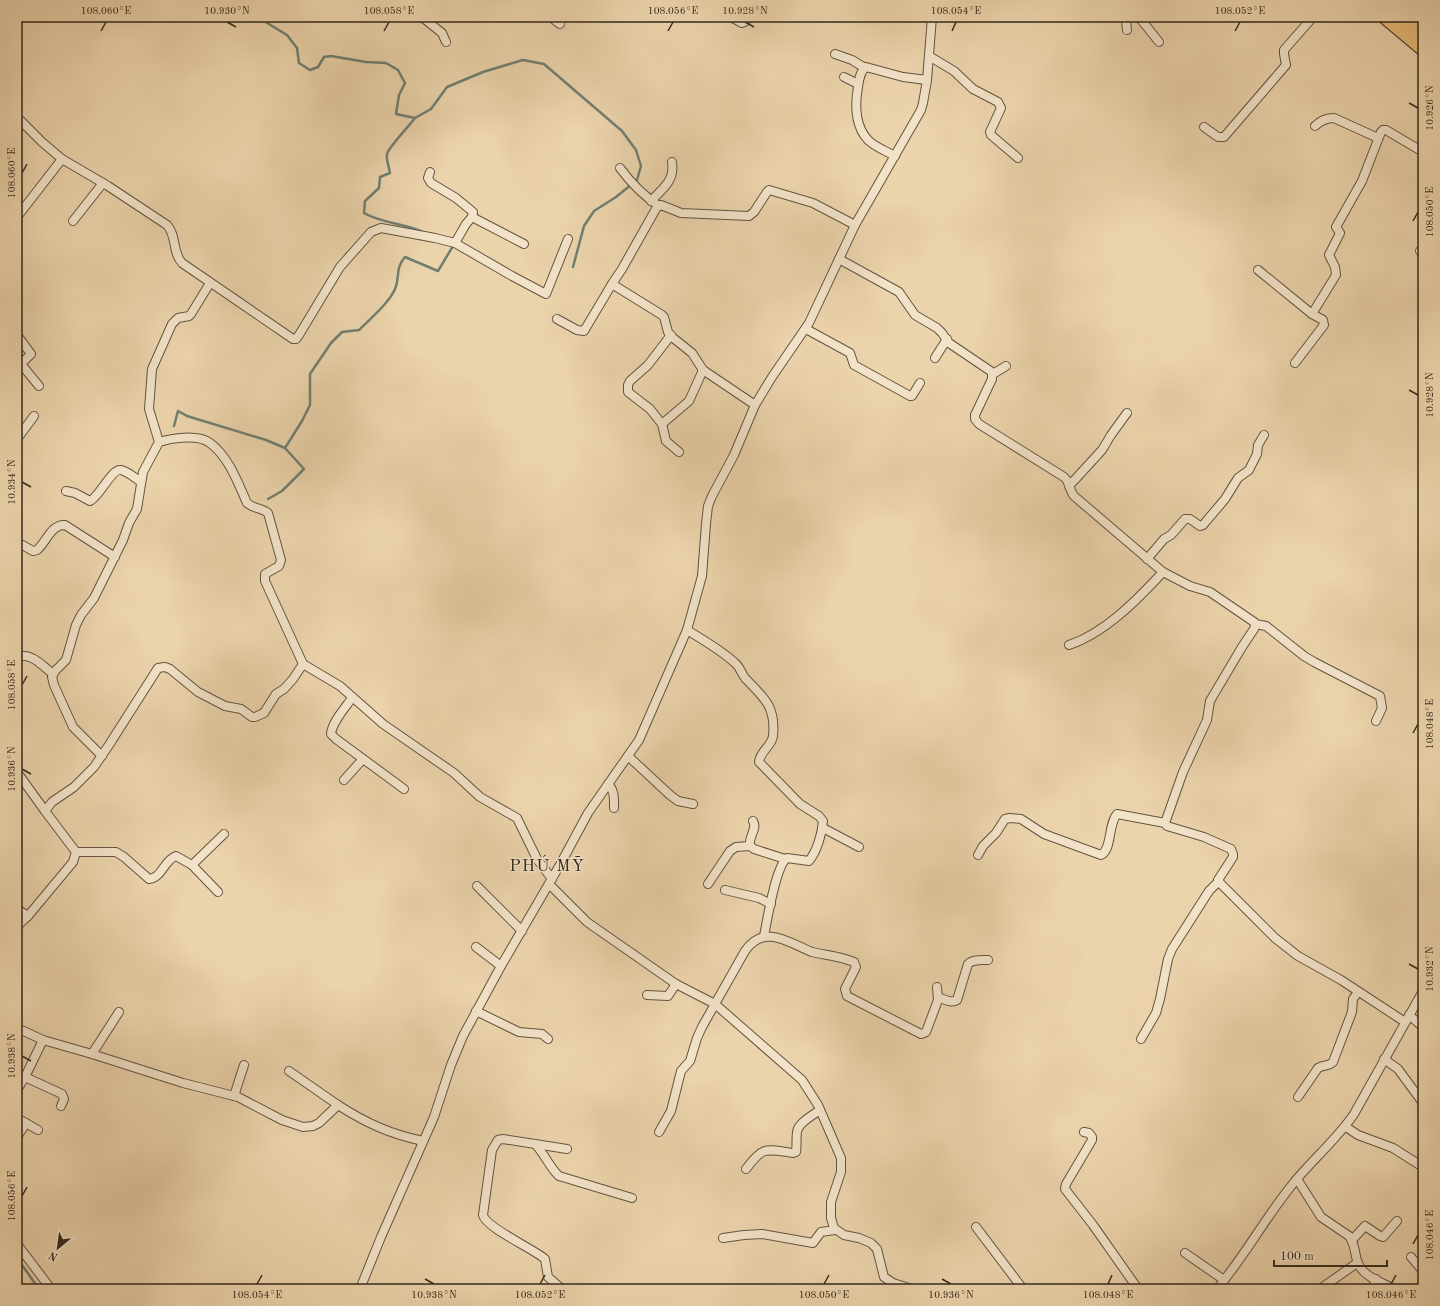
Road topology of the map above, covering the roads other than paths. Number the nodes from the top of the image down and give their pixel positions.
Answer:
1 (422, 17) edge
2 (551, 17) edge
3 (731, 17) edge
4 (748, 17) edge
5 (932, 17) edge
6 (1128, 17) edge
7 (1139, 17) edge
8 (1312, 17) edge
9 (1386, 17) edge
10 (1404, 17) edge
11 (560, 24) dead end
12 (1127, 30) dead end
13 (1423, 33) edge
14 (446, 42) dead end
15 (1159, 42) dead end
16 (1423, 48) edge
17 (835, 54) dead end
18 (929, 56) junction
19 (865, 68) junction
20 (844, 77) dead end
21 (927, 80) junction
22 (858, 84) junction
23 (17, 117) edge
24 (1315, 126) dead end
25 (1204, 127) dead end
26 (1378, 138) junction
27 (1423, 152) edge
28 (895, 156) junction
29 (62, 158) junction
30 (1018, 158) dead end
31 (672, 162) dead end
32 (620, 168) dead end
33 (430, 172) dead end
34 (103, 184) junction
35 (651, 201) junction
36 (659, 206) junction
37 (17, 217) edge
38 (472, 217) junction
39 (73, 221) dead end
40 (855, 225) junction
41 (568, 239) dead end
42 (455, 243) junction
43 (524, 244) dead end
44 (839, 259) junction
45 (1258, 270) dead end
46 (210, 283) junction
47 (612, 284) junction
48 (1312, 314) junction
49 (557, 320) dead end
50 (806, 329) junction
51 (670, 335) junction
52 (18, 337) edge
53 (947, 339) junction
54 (935, 358) dead end
55 (1295, 363) dead end
56 (1006, 366) dead end
57 (704, 370) junction
58 (992, 374) junction
59 (920, 382) dead end
60 (38, 386) dead end
61 (756, 405) junction
62 (1127, 413) dead end
63 (34, 416) dead end
64 (662, 424) junction
65 (1264, 434) dead end
66 (17, 439) edge
67 (159, 442) junction
68 (679, 452) dead end
69 (140, 482) junction
70 (1069, 486) junction
71 (66, 491) dead end
72 (17, 542) edge
73 (115, 557) junction
74 (1147, 559) junction
75 (1163, 572) junction
76 (1255, 624) junction
77 (687, 630) junction
78 (1069, 645) dead end
79 (18, 656) dead end
80 (303, 664) junction
81 (53, 674) junction
82 (352, 698) junction
83 (1376, 721) dead end
84 (102, 756) junction
85 (628, 756) junction
86 (363, 759) junction
87 (17, 772) edge
88 (344, 780) dead end
89 (608, 784) junction
90 (404, 789) dead end
91 (693, 804) dead end
92 (614, 808) dead end
93 (45, 811) junction
94 (753, 821) dead end
95 (1165, 823) junction
96 (823, 828) junction
97 (224, 834) dead end
98 (750, 846) junction
99 (860, 847) dead end
100 (76, 852) junction
101 (978, 856) dead end
102 (785, 859) junction
103 (192, 865) junction
104 (1219, 881) junction
105 (550, 882) junction
106 (708, 884) dead end
107 (477, 886) dead end
108 (726, 890) dead end
109 (218, 892) dead end
110 (771, 904) junction
111 (17, 909) edge
112 (28, 916) junction
113 (17, 926) edge
114 (522, 931) junction
115 (764, 936) junction
116 (476, 947) dead end
117 (988, 960) dead end
118 (501, 966) junction
119 (676, 984) junction
120 (936, 987) dead end
121 (1423, 991) edge
122 (1358, 992) junction
123 (647, 995) dead end
124 (938, 997) junction
125 (714, 1004) junction
126 (476, 1011) junction
127 (119, 1012) dead end
128 (1407, 1018) junction
129 (1423, 1026) edge
130 (17, 1028) edge
131 (548, 1039) dead end
132 (1141, 1039) dead end
133 (43, 1040) junction
134 (92, 1054) junction
135 (1384, 1059) junction
136 (244, 1065) dead end
137 (289, 1071) dead end
138 (25, 1077) junction
139 (17, 1090) edge
140 (234, 1096) junction
141 (1298, 1097) dead end
142 (1423, 1103) edge
143 (338, 1105) junction
144 (61, 1106) dead end
145 (820, 1110) junction
146 (17, 1118) edge
147 (26, 1123) junction
148 (1346, 1127) junction
149 (38, 1130) dead end
150 (659, 1132) dead end
151 (1084, 1132) dead end
152 (17, 1137) edge
153 (423, 1142) junction
154 (535, 1144) junction
155 (567, 1149) dead end
156 (1423, 1167) edge
157 (746, 1169) dead end
158 (1297, 1179) junction
159 (632, 1198) dead end
160 (1397, 1221) dead end
161 (976, 1227) dead end
162 (835, 1230) junction
163 (723, 1238) dead end
164 (1352, 1240) junction
165 (17, 1244) edge
166 (1185, 1253) dead end
167 (1411, 1257) dead end
168 (1357, 1263) junction
169 (1423, 1270) edge
170 (1224, 1280) junction
171 (1376, 1280) junction
172 (50, 1289) edge
173 (360, 1289) edge
174 (562, 1289) edge
175 (912, 1289) edge
176 (1023, 1289) edge
177 (1138, 1289) edge
178 (1217, 1289) edge
179 (1320, 1289) edge
180 (1372, 1289) edge
181 (1394, 1289) edge

1 - 14 street
2 - 11 street
3 - 4 street
5 - 18 street
6 - 12 street
7 - 15 street
8 - 25 street
9 - 16 highway
10 - 13 highway
17 - 19 street
18 - 21 street
18 - 30 street
19 - 21 street
19 - 22 street
20 - 22 street
21 - 28 street
22 - 28 street
23 - 29 street
24 - 26 street
26 - 27 street
26 - 48 street
28 - 40 street
29 - 34 street
29 - 37 street
31 - 35 street
32 - 35 street
33 - 38 street
34 - 39 street
34 - 46 street
35 - 36 street
36 - 40 street
36 - 47 street
38 - 42 street
38 - 43 street
40 - 44 street
41 - 42 street
42 - 46 street
44 - 50 street
44 - 53 street
45 - 48 street
46 - 67 street
47 - 49 street
47 - 51 street
48 - 55 street
50 - 59 street
50 - 61 street
51 - 57 street
51 - 64 street
52 - 60 street
53 - 54 street
53 - 58 street
56 - 58 street
57 - 61 street
57 - 64 street
58 - 70 street
61 - 77 street
62 - 70 street
63 - 66 street
64 - 68 street
65 - 74 street
67 - 69 street
67 - 80 street
69 - 71 street
69 - 73 street
70 - 74 street
72 - 73 street
73 - 81 street
74 - 75 street
75 - 76 street
75 - 78 street
76 - 83 street
76 - 95 street
77 - 85 street
77 - 96 street
79 - 81 street
80 - 82 street
80 - 84 street
81 - 84 street
82 - 86 street
82 - 105 street
84 - 93 street
85 - 89 street
85 - 91 street
86 - 88 street
86 - 90 street
87 - 93 street
89 - 92 street
89 - 105 street
93 - 100 street
94 - 98 street
95 - 101 street
95 - 104 street
96 - 99 street
96 - 102 street
97 - 103 street
98 - 102 street
98 - 106 street
100 - 103 street
100 - 112 street
102 - 110 street
103 - 109 street
104 - 122 street
104 - 132 street
105 - 114 street
105 - 119 street
107 - 114 street
108 - 110 street
110 - 115 street
111 - 112 street
112 - 113 street
114 - 118 street
115 - 124 street
115 - 125 street
116 - 118 street
117 - 124 street
118 - 126 street
119 - 123 street
119 - 125 street
120 - 124 street
121 - 128 street
122 - 128 street
122 - 141 street
125 - 145 street
125 - 150 street
126 - 131 street
126 - 153 street
127 - 134 street
128 - 129 street
128 - 135 street
130 - 133 street
133 - 134 street
133 - 138 street
134 - 140 street
135 - 142 street
135 - 148 street
136 - 140 street
137 - 143 street
138 - 139 street
138 - 144 street
140 - 143 street
143 - 153 street
145 - 157 street
145 - 162 street
146 - 147 street
147 - 149 street
147 - 152 street
148 - 156 street
148 - 158 street
151 - 177 street
153 - 173 street
154 - 155 street
154 - 159 street
154 - 174 street
158 - 164 street
158 - 170 street
160 - 164 street
161 - 176 street
162 - 163 street
162 - 175 street
164 - 168 street
165 - 172 street
166 - 170 street
167 - 169 street
168 - 171 street
168 - 179 street
170 - 178 street
171 - 180 street
171 - 181 street

